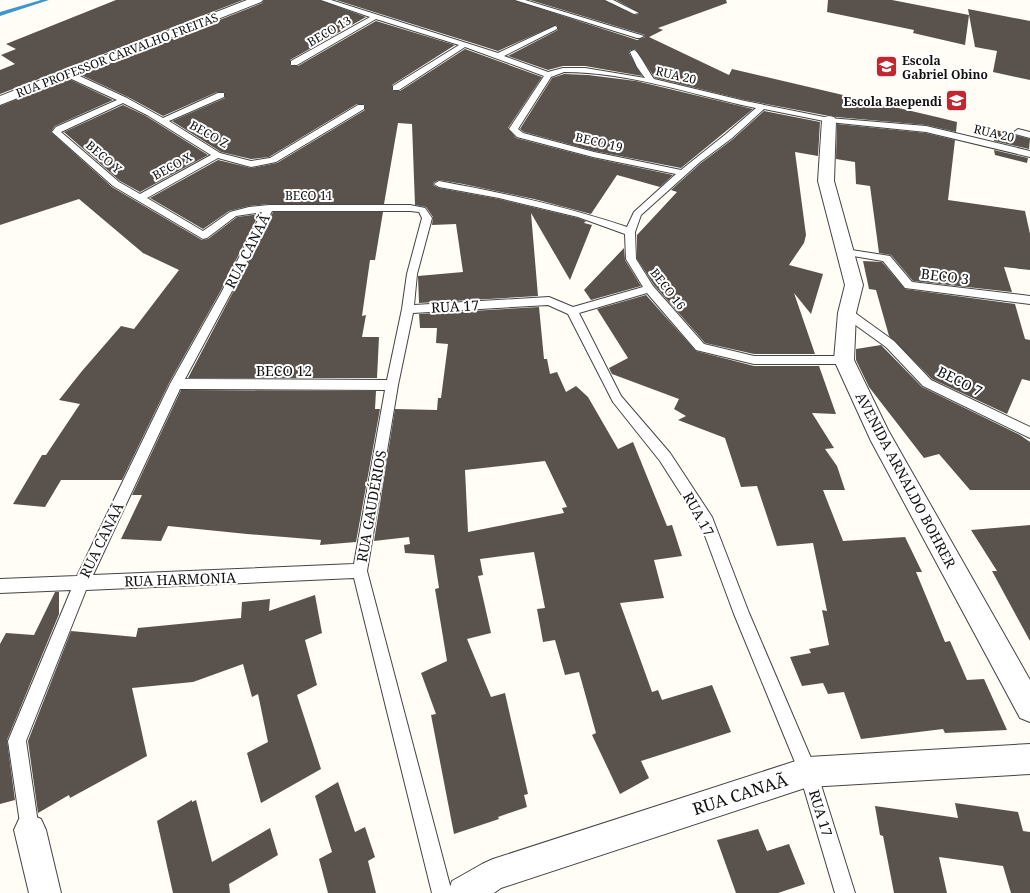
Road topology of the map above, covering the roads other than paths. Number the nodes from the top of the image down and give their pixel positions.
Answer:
1 (257, 0) edge
2 (324, 0) edge
3 (518, 0) edge
4 (608, 0) edge
5 (636, 13) dead end
6 (375, 17) junction
7 (555, 28) dead end
8 (640, 36) dead end
9 (464, 45) junction
10 (634, 52) dead end
11 (498, 56) junction
12 (294, 63) dead end
13 (68, 74) junction
14 (548, 76) junction
15 (651, 81) junction
16 (396, 88) dead end
17 (220, 95) dead end
18 (124, 100) junction
19 (0, 101) edge
20 (763, 106) junction
21 (361, 107) dead end
22 (830, 120) junction
23 (163, 121) junction
24 (1018, 132) dead end
25 (1030, 134) edge
26 (1030, 154) edge
27 (217, 155) junction
28 (682, 173) junction
29 (439, 184) dead end
30 (140, 198) junction
31 (269, 208) junction
32 (422, 210) joint
33 (630, 232) junction
34 (203, 236) joint
35 (845, 252) junction
36 (649, 290) junction
37 (1030, 300) edge
38 (408, 309) junction
39 (572, 311) junction
40 (847, 313) junction
41 (844, 360) junction
42 (176, 384) junction
43 (392, 385) junction
44 (1030, 433) edge
45 (360, 571) junction
46 (80, 584) junction
47 (0, 586) edge
48 (1030, 708) edge
49 (1030, 759) edge
50 (808, 772) junction
51 (30, 830) joint
52 (496, 884) edge
53 (45, 893) edge
54 (442, 893) edge
55 (464, 893) edge
56 (845, 893) edge

1 - 13 street, RUA PROFESSOR CARVALHO FREITAS
2 - 6 lane
3 - 8 lane
4 - 5 lane
6 - 9 lane
6 - 12 lane, BECO 13
7 - 11 lane
9 - 11 lane
9 - 16 lane
10 - 15 lane
11 - 14 lane
13 - 18 lane, BECO Z
13 - 19 street, RUA PROFESSOR CARVALHO FREITAS
14 - 15 lane, RUA 20
14 - 28 lane, BECO 19
15 - 20 lane, RUA 20
17 - 23 lane
18 - 23 lane, BECO Z
18 - 30 lane, BECO Y
20 - 22 lane, RUA 20
20 - 28 lane, BECO 16
21 - 27 lane, BECO Z
22 - 26 lane, RUA 20
22 - 35 street, AVENIDA ARNALDO BOHRER
23 - 27 lane, BECO Z
24 - 25 lane
27 - 30 lane, BECO X
28 - 33 lane, BECO 16
29 - 33 lane
30 - 34 lane, BECO Y
31 - 32 lane, BECO 11
31 - 34 lane, BECO 11
31 - 42 lane, RUA CANAÃ
32 - 38 lane, RUA GAUDÉRIOS
33 - 36 lane, BECO 16
35 - 37 lane, BECO 3
35 - 40 street, AVENIDA ARNALDO BOHRER
36 - 39 lane
36 - 41 lane, BECO 16
38 - 39 lane, RUA 17
38 - 43 lane, RUA GAUDÉRIOS
39 - 50 lane, RUA 17
40 - 41 street, AVENIDA ARNALDO BOHRER
40 - 44 lane, BECO 7
41 - 48 street, AVENIDA ARNALDO BOHRER
42 - 43 lane, BECO 12
42 - 46 lane, RUA CANAÃ
43 - 45 lane, RUA GAUDÉRIOS
45 - 46 lane, RUA HARMONIA
45 - 54 lane, RUA GAUDÉRIOS
46 - 47 lane, RUA HARMONIA
46 - 51 lane, RUA CANAÃ
49 - 50 street, RUA CANAÃ
50 - 52 street, RUA CANAÃ
50 - 56 lane, RUA 17
51 - 53 street, RUA CANAÃ
52 - 55 street, RUA CANAÃ

